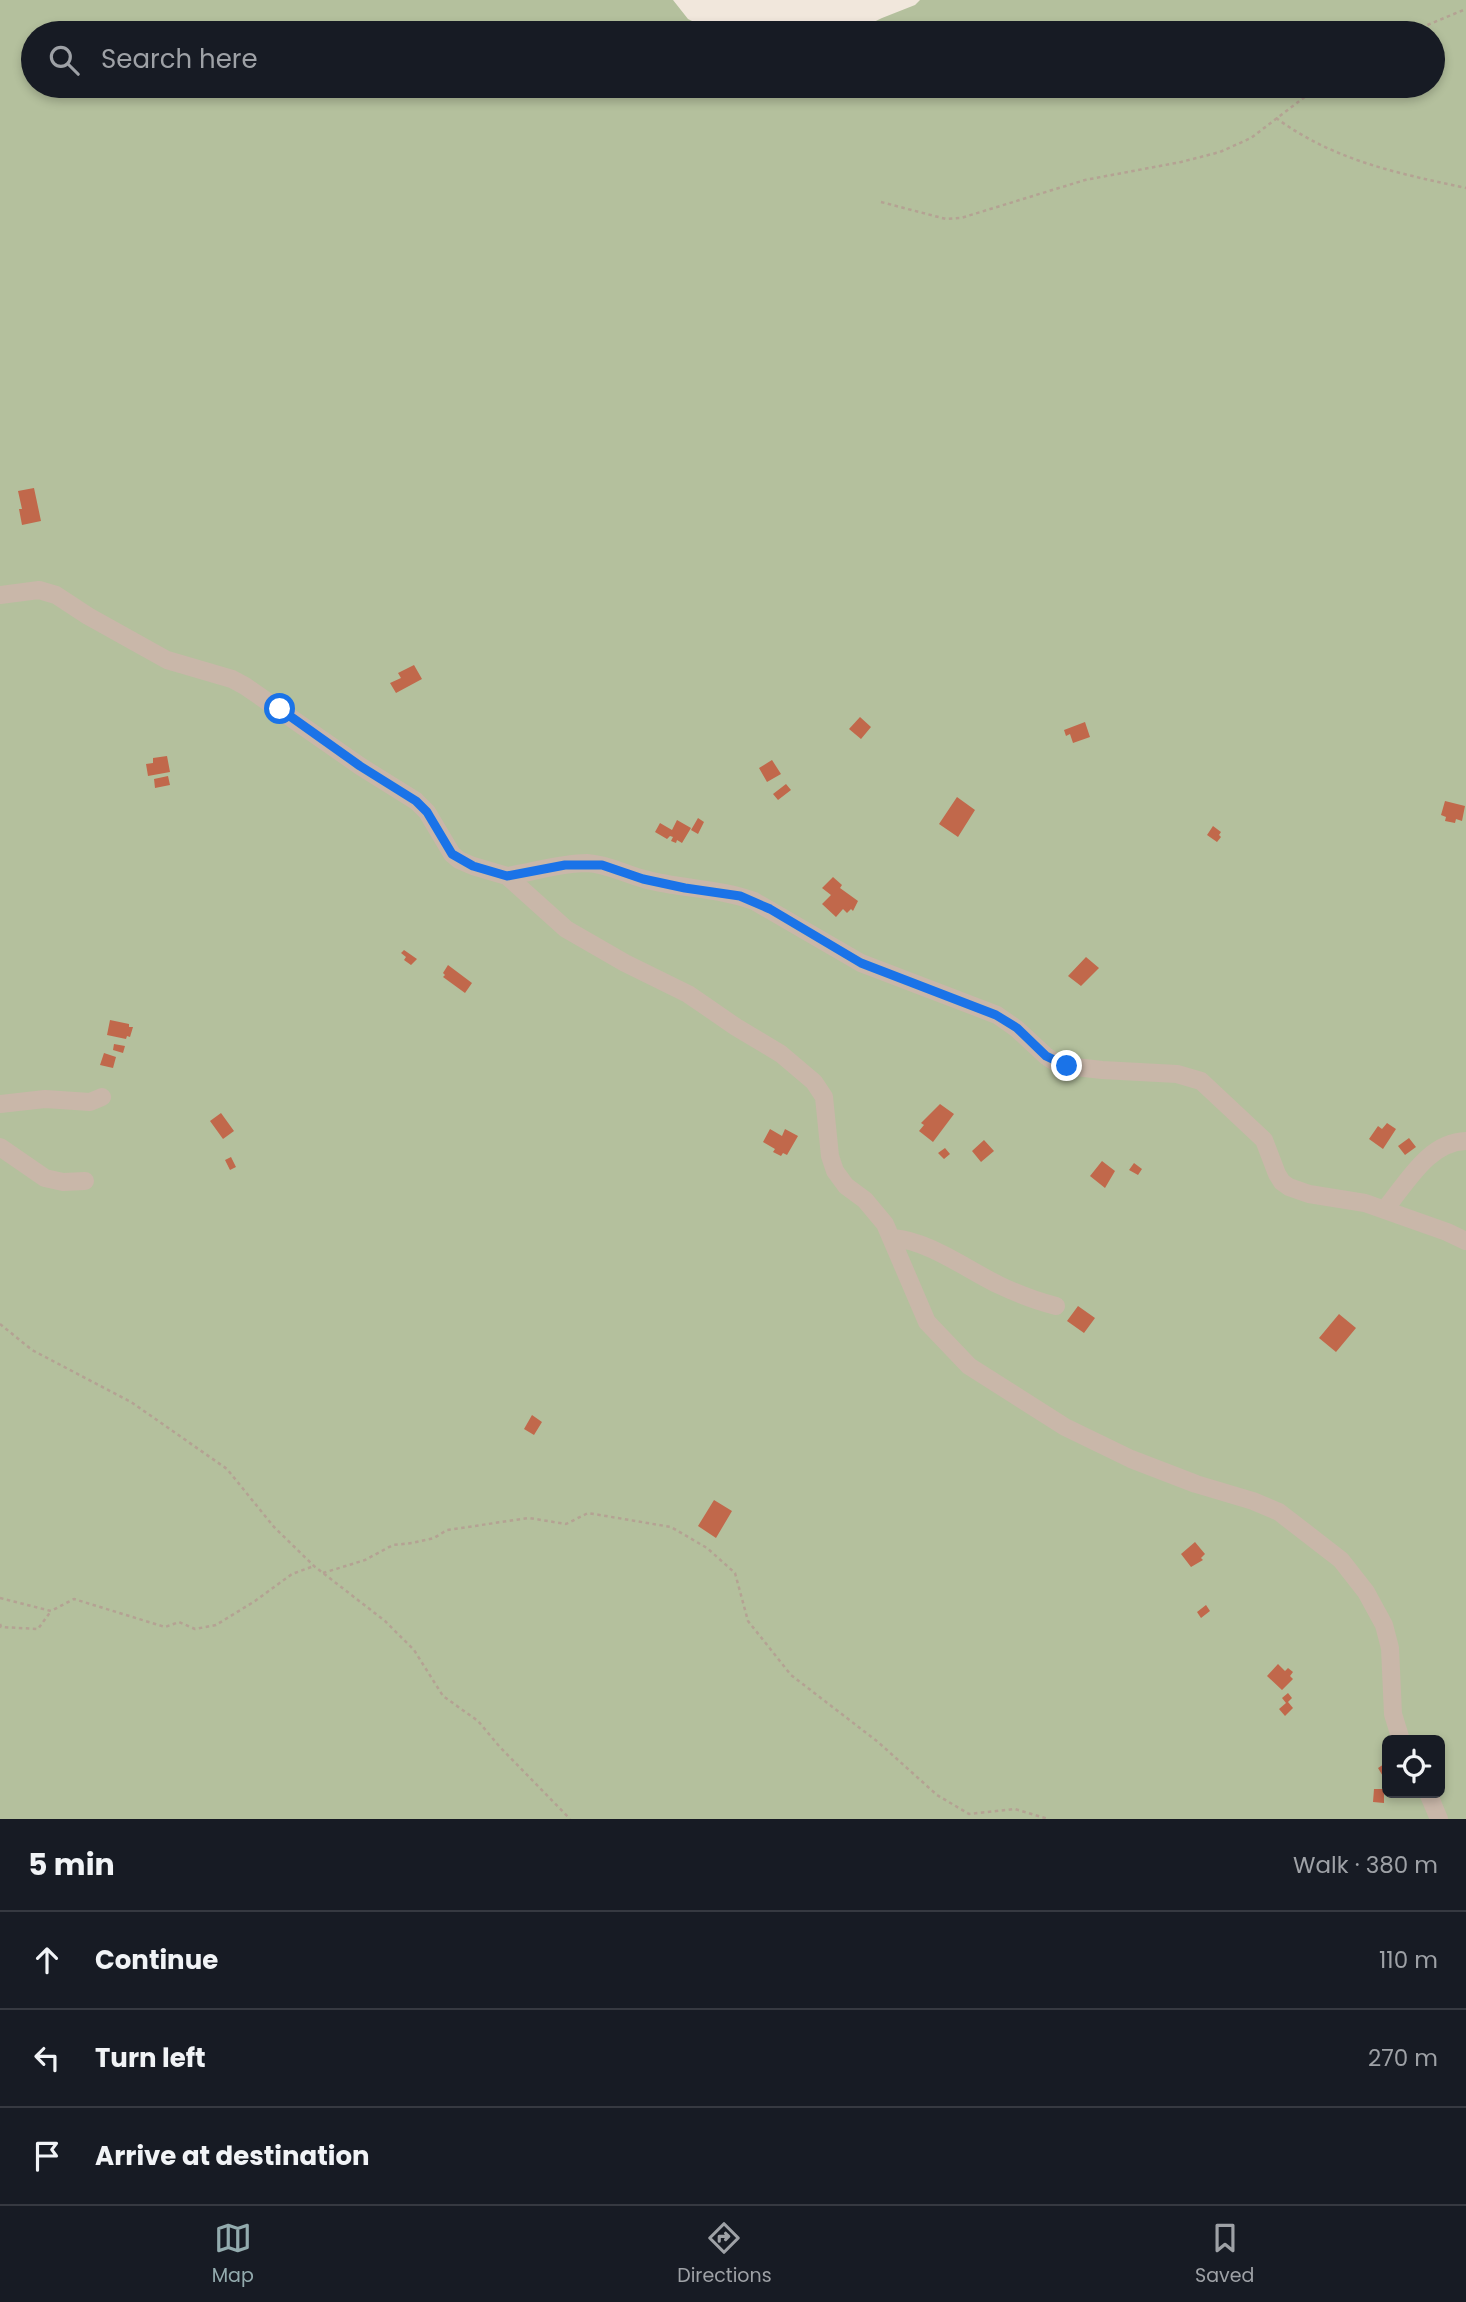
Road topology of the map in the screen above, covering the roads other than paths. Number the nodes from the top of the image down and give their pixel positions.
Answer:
1 (0, 595) edge
2 (507, 876) junction
3 (103, 1097) dead end
4 (0, 1104) edge
5 (1466, 1141) edge
6 (0, 1147) edge
7 (85, 1181) dead end
8 (1385, 1209) junction
9 (892, 1238) junction
10 (1466, 1241) edge
11 (1056, 1306) dead end
12 (1399, 1735) edge
13 (1429, 1798) edge
14 (1439, 1819) edge

1 - 2 street
2 - 8 street
2 - 9 street
3 - 4 street
5 - 8 street
6 - 7 street
8 - 10 street
9 - 11 street
9 - 12 street
13 - 14 street

